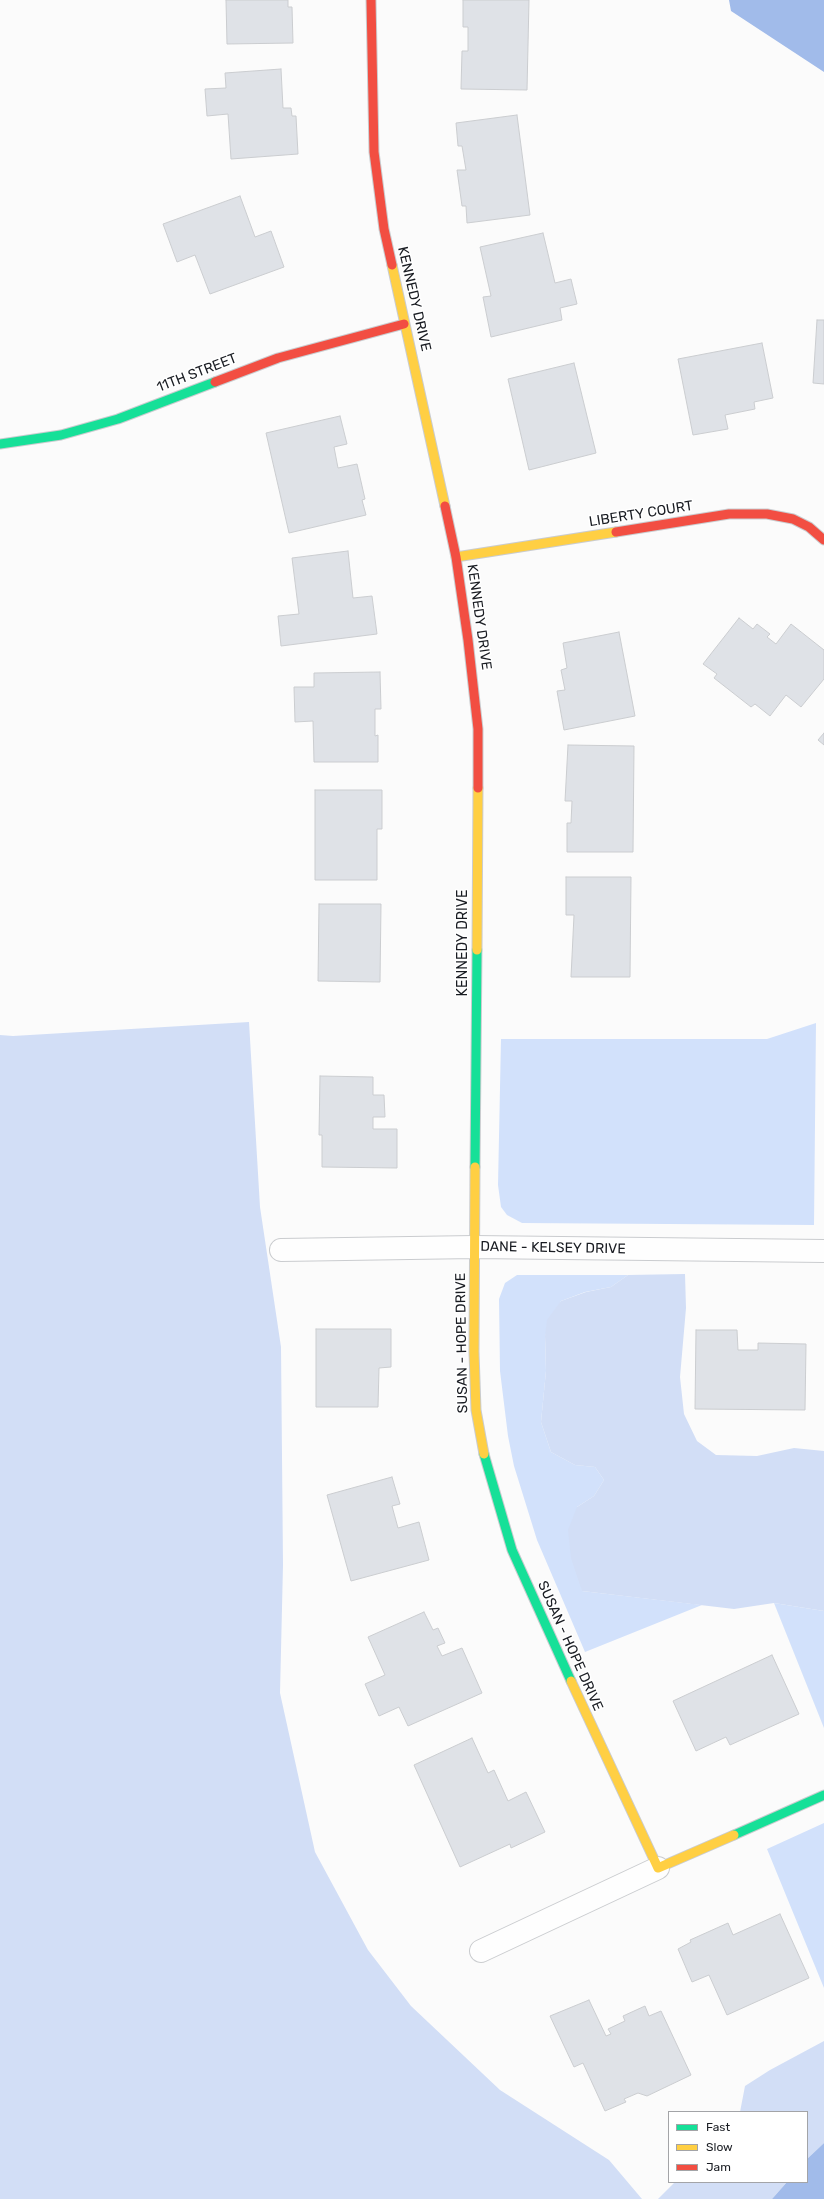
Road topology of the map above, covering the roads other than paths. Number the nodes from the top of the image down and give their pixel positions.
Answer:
1 (371, 0) edge
2 (404, 324) junction
3 (0, 444) edge
4 (822, 534) edge
5 (456, 557) junction
6 (474, 1247) junction
7 (281, 1250) dead end
8 (824, 1251) edge
9 (824, 1795) edge
10 (658, 1868) junction
11 (481, 1951) dead end

1 - 2 street, KENNEDY DRIVE
2 - 3 street, 11TH STREET
2 - 5 street, KENNEDY DRIVE
4 - 5 street, LIBERTY COURT
5 - 6 street, KENNEDY DRIVE
6 - 7 street, DANE - KELSEY DRIVE
6 - 8 street, DANE - KELSEY DRIVE
6 - 10 street, SUSAN - HOPE DRIVE
9 - 10 street
10 - 11 street

